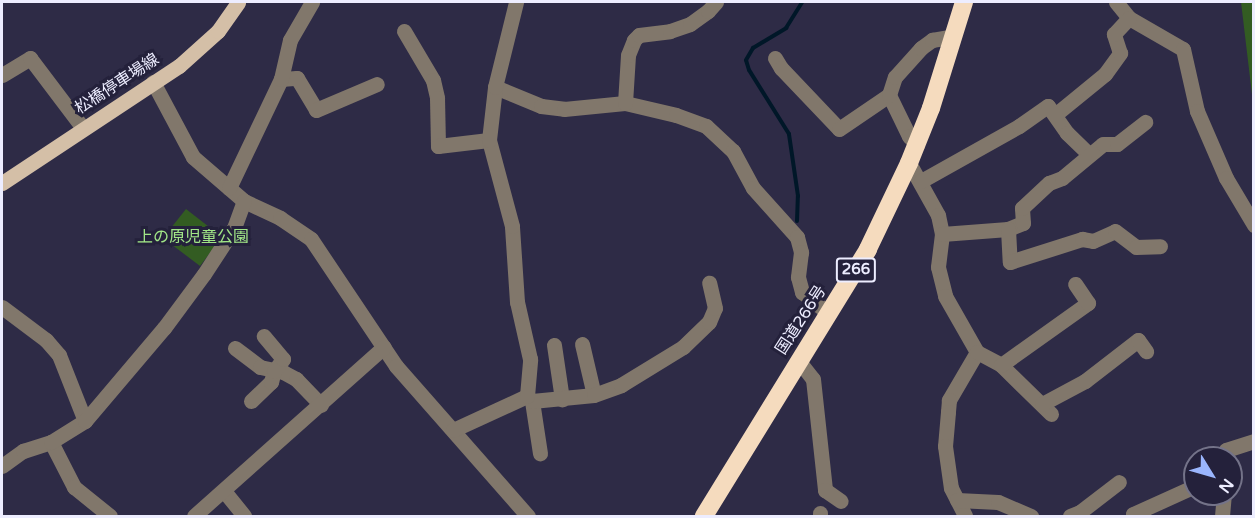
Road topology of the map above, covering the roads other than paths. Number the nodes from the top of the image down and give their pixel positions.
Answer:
1 (238, 2) edge
2 (312, 2) edge
3 (516, 2) edge
4 (716, 2) edge
5 (964, 2) edge
6 (1116, 2) edge
7 (1129, 18) junction
8 (404, 30) dead end
9 (954, 36) junction
10 (775, 58) dead end
11 (2, 75) edge
12 (281, 80) junction
13 (153, 82) junction
14 (377, 84) dead end
15 (495, 87) junction
16 (889, 95) junction
17 (625, 103) junction
18 (1056, 114) junction
19 (1145, 122) dead end
20 (83, 128) junction
21 (489, 140) junction
22 (917, 145) junction
23 (1089, 154) junction
24 (909, 163) junction
25 (921, 181) junction
26 (2, 183) edge
27 (229, 189) junction
28 (244, 201) junction
29 (1254, 225) edge
30 (1008, 229) junction
31 (942, 234) junction
32 (1160, 246) dead end
33 (709, 284) dead end
34 (1075, 284) dead end
35 (2, 307) edge
36 (828, 313) junction
37 (264, 336) dead end
38 (1138, 340) dead end
39 (582, 344) dead end
40 (554, 345) dead end
41 (384, 347) junction
42 (235, 348) dead end
43 (977, 352) junction
44 (798, 360) junction
45 (1001, 364) junction
46 (274, 371) junction
47 (594, 394) junction
48 (530, 398) junction
49 (562, 399) junction
50 (251, 401) dead end
51 (321, 405) junction
52 (85, 421) junction
53 (453, 430) junction
54 (1254, 441) edge
55 (51, 442) junction
56 (1238, 446) edge
57 (540, 453) dead end
58 (2, 466) edge
59 (1119, 482) dead end
60 (224, 491) junction
61 (1183, 491) edge
62 (957, 500) junction
63 (841, 501) dead end
64 (110, 516) edge
65 (194, 516) edge
66 (244, 516) edge
67 (528, 516) edge
68 (704, 516) edge
69 (965, 516) edge
70 (1031, 516) edge
71 (1070, 516) edge
72 (1134, 516) edge

1 - 13 main road, 松橋停車場線
2 - 12 street
3 - 15 street
4 - 17 street
5 - 9 highway, 国道266号 / 266
6 - 7 street
7 - 18 street
7 - 29 street
8 - 21 street
9 - 16 street
9 - 22 highway, 国道266号 / 266
10 - 16 street
11 - 20 street
12 - 14 street
12 - 27 street
13 - 20 main road, 松橋停車場線
13 - 27 street
15 - 17 street
15 - 21 street
16 - 22 street
17 - 36 street
18 - 23 street
18 - 25 street
19 - 23 street
20 - 26 main road, 松橋停車場線
21 - 48 street
22 - 24 highway, 国道266号 / 266
23 - 30 street
24 - 25 street
24 - 36 highway, 国道266号 / 266
25 - 31 street
27 - 28 street
28 - 41 street
28 - 52 street
30 - 31 street
30 - 32 street
31 - 43 street
33 - 47 street
34 - 45 street
35 - 52 street
36 - 44 highway, 国道266号 / 266
37 - 46 street
38 - 45 street
39 - 47 street
40 - 49 street
41 - 51 street
41 - 53 street
42 - 46 street
43 - 45 street
43 - 62 street
44 - 63 street
44 - 68 highway, 国道266号 / 266
46 - 50 street
46 - 51 street
47 - 49 street
48 - 49 street
48 - 53 street
48 - 57 street
51 - 60 street
52 - 55 street
53 - 67 street
54 - 56 street
55 - 58 street
55 - 64 street
59 - 71 street
60 - 65 street
60 - 66 street
61 - 72 street
62 - 69 street
62 - 70 street

